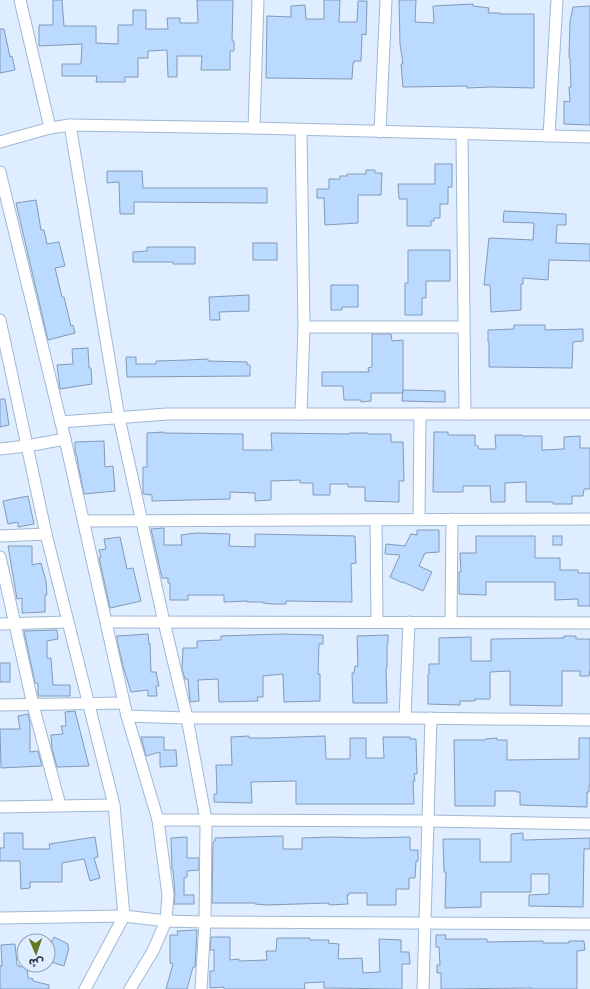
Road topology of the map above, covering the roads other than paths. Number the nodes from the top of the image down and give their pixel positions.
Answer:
1 (20, 0) edge
2 (258, 0) edge
3 (386, 0) edge
4 (557, 0) edge
5 (70, 125) junction
6 (50, 128) junction
7 (254, 128) junction
8 (301, 130) junction
9 (380, 132) junction
10 (462, 134) junction
11 (549, 136) junction
12 (590, 137) edge
13 (0, 142) edge
14 (0, 172) edge
15 (0, 320) edge
16 (304, 327) junction
17 (464, 327) junction
18 (301, 414) junction
19 (420, 414) junction
20 (465, 414) junction
21 (590, 414) edge
22 (119, 418) junction
23 (61, 422) junction
24 (65, 439) junction
25 (27, 446) junction
26 (0, 450) edge
27 (590, 519) edge
28 (376, 520) junction
29 (419, 520) junction
30 (452, 520) junction
31 (84, 521) junction
32 (141, 521) junction
33 (46, 534) junction
34 (0, 536) edge
35 (0, 557) edge
36 (67, 622) junction
37 (106, 622) junction
38 (164, 622) junction
39 (377, 622) junction
40 (409, 622) junction
41 (451, 622) junction
42 (590, 623) edge
43 (0, 624) edge
44 (15, 624) junction
45 (124, 702) junction
46 (88, 703) junction
47 (0, 705) edge
48 (33, 705) junction
49 (127, 716) junction
50 (187, 718) junction
51 (405, 718) junction
52 (431, 718) junction
53 (590, 720) edge
54 (60, 805) junction
55 (114, 805) junction
56 (0, 807) edge
57 (158, 820) junction
58 (206, 820) junction
59 (428, 821) junction
60 (590, 824) edge
61 (124, 916) junction
62 (0, 918) edge
63 (166, 921) junction
64 (205, 922) junction
65 (425, 922) junction
66 (590, 924) edge
67 (85, 989) edge
68 (130, 989) edge
69 (201, 989) edge
70 (423, 989) edge

1 - 6 street
2 - 7 street
3 - 9 street
4 - 11 street
5 - 6 street
5 - 7 street
5 - 22 street
6 - 13 street
7 - 8 street
8 - 9 street
8 - 16 street
9 - 10 street
10 - 11 street
10 - 17 street
11 - 12 street
14 - 23 street
15 - 25 street
16 - 17 street
16 - 18 street
17 - 20 street
18 - 19 street
18 - 22 street
19 - 20 street
19 - 29 street
20 - 21 street
22 - 23 street
22 - 32 street
23 - 24 street
24 - 25 street
24 - 31 street
25 - 26 street
25 - 33 street
27 - 30 street
28 - 29 street
28 - 32 street
28 - 39 street
29 - 30 street
30 - 41 street
31 - 32 street
31 - 37 street
32 - 38 street
33 - 34 street
33 - 36 street
35 - 44 street
36 - 44 street
36 - 46 street
37 - 38 street
37 - 45 street
38 - 39 street
38 - 50 street
39 - 40 street
40 - 41 street
40 - 51 street
41 - 42 street
43 - 44 street
44 - 48 street
45 - 46 street
45 - 49 street
46 - 48 street
46 - 55 street
47 - 48 street
48 - 54 street
49 - 50 street
49 - 57 street
50 - 51 street
50 - 58 street
51 - 52 street
52 - 53 street
52 - 59 street
54 - 55 street
54 - 56 street
55 - 61 street
57 - 58 street
57 - 63 street
58 - 59 street
58 - 64 street
59 - 60 street
59 - 65 street
61 - 62 street
61 - 63 street
61 - 67 street
63 - 64 street
63 - 68 street
64 - 65 street
64 - 69 street
65 - 66 street
65 - 70 street

